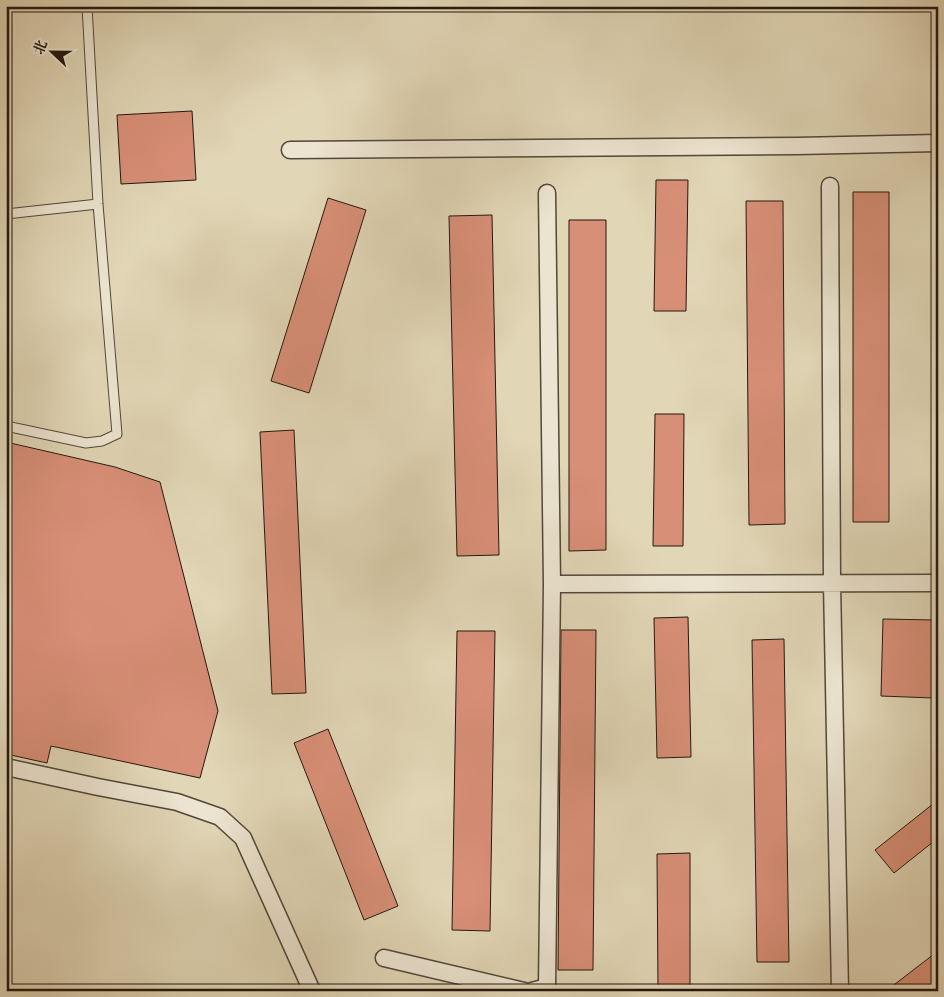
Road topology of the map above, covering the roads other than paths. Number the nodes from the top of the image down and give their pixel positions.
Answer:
1 (87, 6) edge
2 (938, 143) edge
3 (290, 150) dead end
4 (830, 186) dead end
5 (546, 192) dead end
6 (98, 204) junction
7 (6, 214) edge
8 (6, 426) edge
9 (832, 583) junction
10 (938, 583) edge
11 (552, 584) junction
12 (6, 767) edge
13 (384, 958) dead end
14 (312, 991) edge
15 (524, 991) edge
16 (532, 991) edge
17 (840, 991) edge

1 - 6 lane
2 - 3 street
4 - 9 street
5 - 11 street
6 - 7 lane
6 - 8 lane
9 - 10 street
9 - 11 street
9 - 17 street
11 - 16 street
12 - 14 street
13 - 15 street

